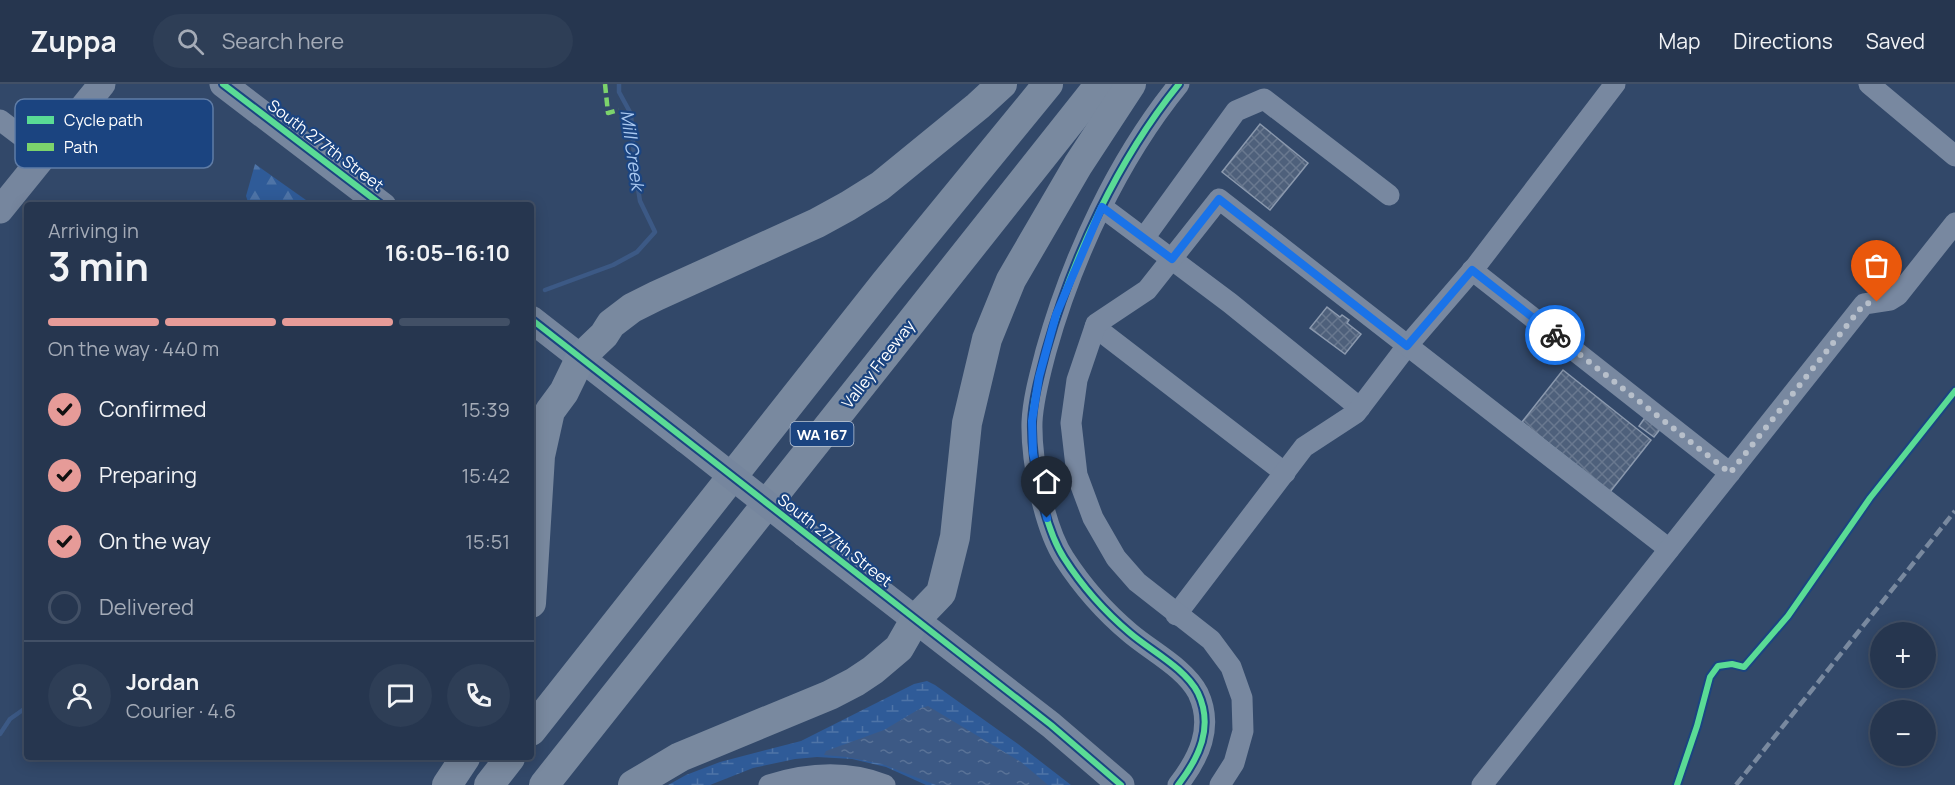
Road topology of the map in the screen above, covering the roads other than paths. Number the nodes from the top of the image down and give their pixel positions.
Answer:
1 (102, 84) edge
2 (223, 84) edge
3 (1002, 84) edge
4 (1048, 84) edge
5 (1100, 84) edge
6 (1131, 84) edge
7 (1179, 84) edge
8 (1869, 84) edge
9 (1612, 88) edge
10 (90, 99) edge
11 (0, 120) edge
12 (15, 131) edge
13 (1955, 156) edge
14 (34, 168) edge
15 (1389, 195) dead end
16 (378, 202) edge
17 (1102, 207) junction
18 (0, 210) edge
19 (1955, 223) edge
20 (1144, 238) junction
21 (1172, 259) junction
22 (1472, 270) junction
23 (534, 321) edge
24 (1095, 327) junction
25 (1407, 346) junction
26 (581, 357) junction
27 (1360, 408) junction
28 (1285, 473) junction
29 (1730, 473) junction
30 (1669, 549) junction
31 (534, 554) edge
32 (1176, 615) junction
33 (915, 620) junction
34 (534, 727) edge
35 (464, 760) edge
36 (508, 760) edge
37 (447, 785) edge
38 (489, 785) edge
39 (544, 785) edge
40 (633, 785) edge
41 (769, 785) edge
42 (885, 785) edge
43 (1122, 785) edge
44 (1178, 785) edge
45 (1220, 785) edge
46 (1482, 785) edge

1 - 10 main road
2 - 16 main road, South 277th Street
3 - 26 highway
4 - 34 highway, WA 167
5 - 39 highway, Valley Freeway / WA 167
6 - 33 highway
7 - 17 street
8 - 13 street
9 - 22 street
11 - 12 street
14 - 18 main road
15 - 20 street
17 - 20 street
17 - 44 street
19 - 29 street
20 - 21 street
21 - 24 street
21 - 25 street
21 - 27 street
22 - 25 street
22 - 29 street
23 - 26 main road, South 277th Street
24 - 28 street
24 - 32 street
25 - 27 street
25 - 30 street
26 - 31 highway
26 - 33 main road, South 277th Street, bridge
27 - 28 street
28 - 32 street
29 - 30 street
30 - 46 street
32 - 45 street
33 - 40 highway
33 - 43 main road, South 277th Street
35 - 37 highway
36 - 38 highway
41 - 42 street

